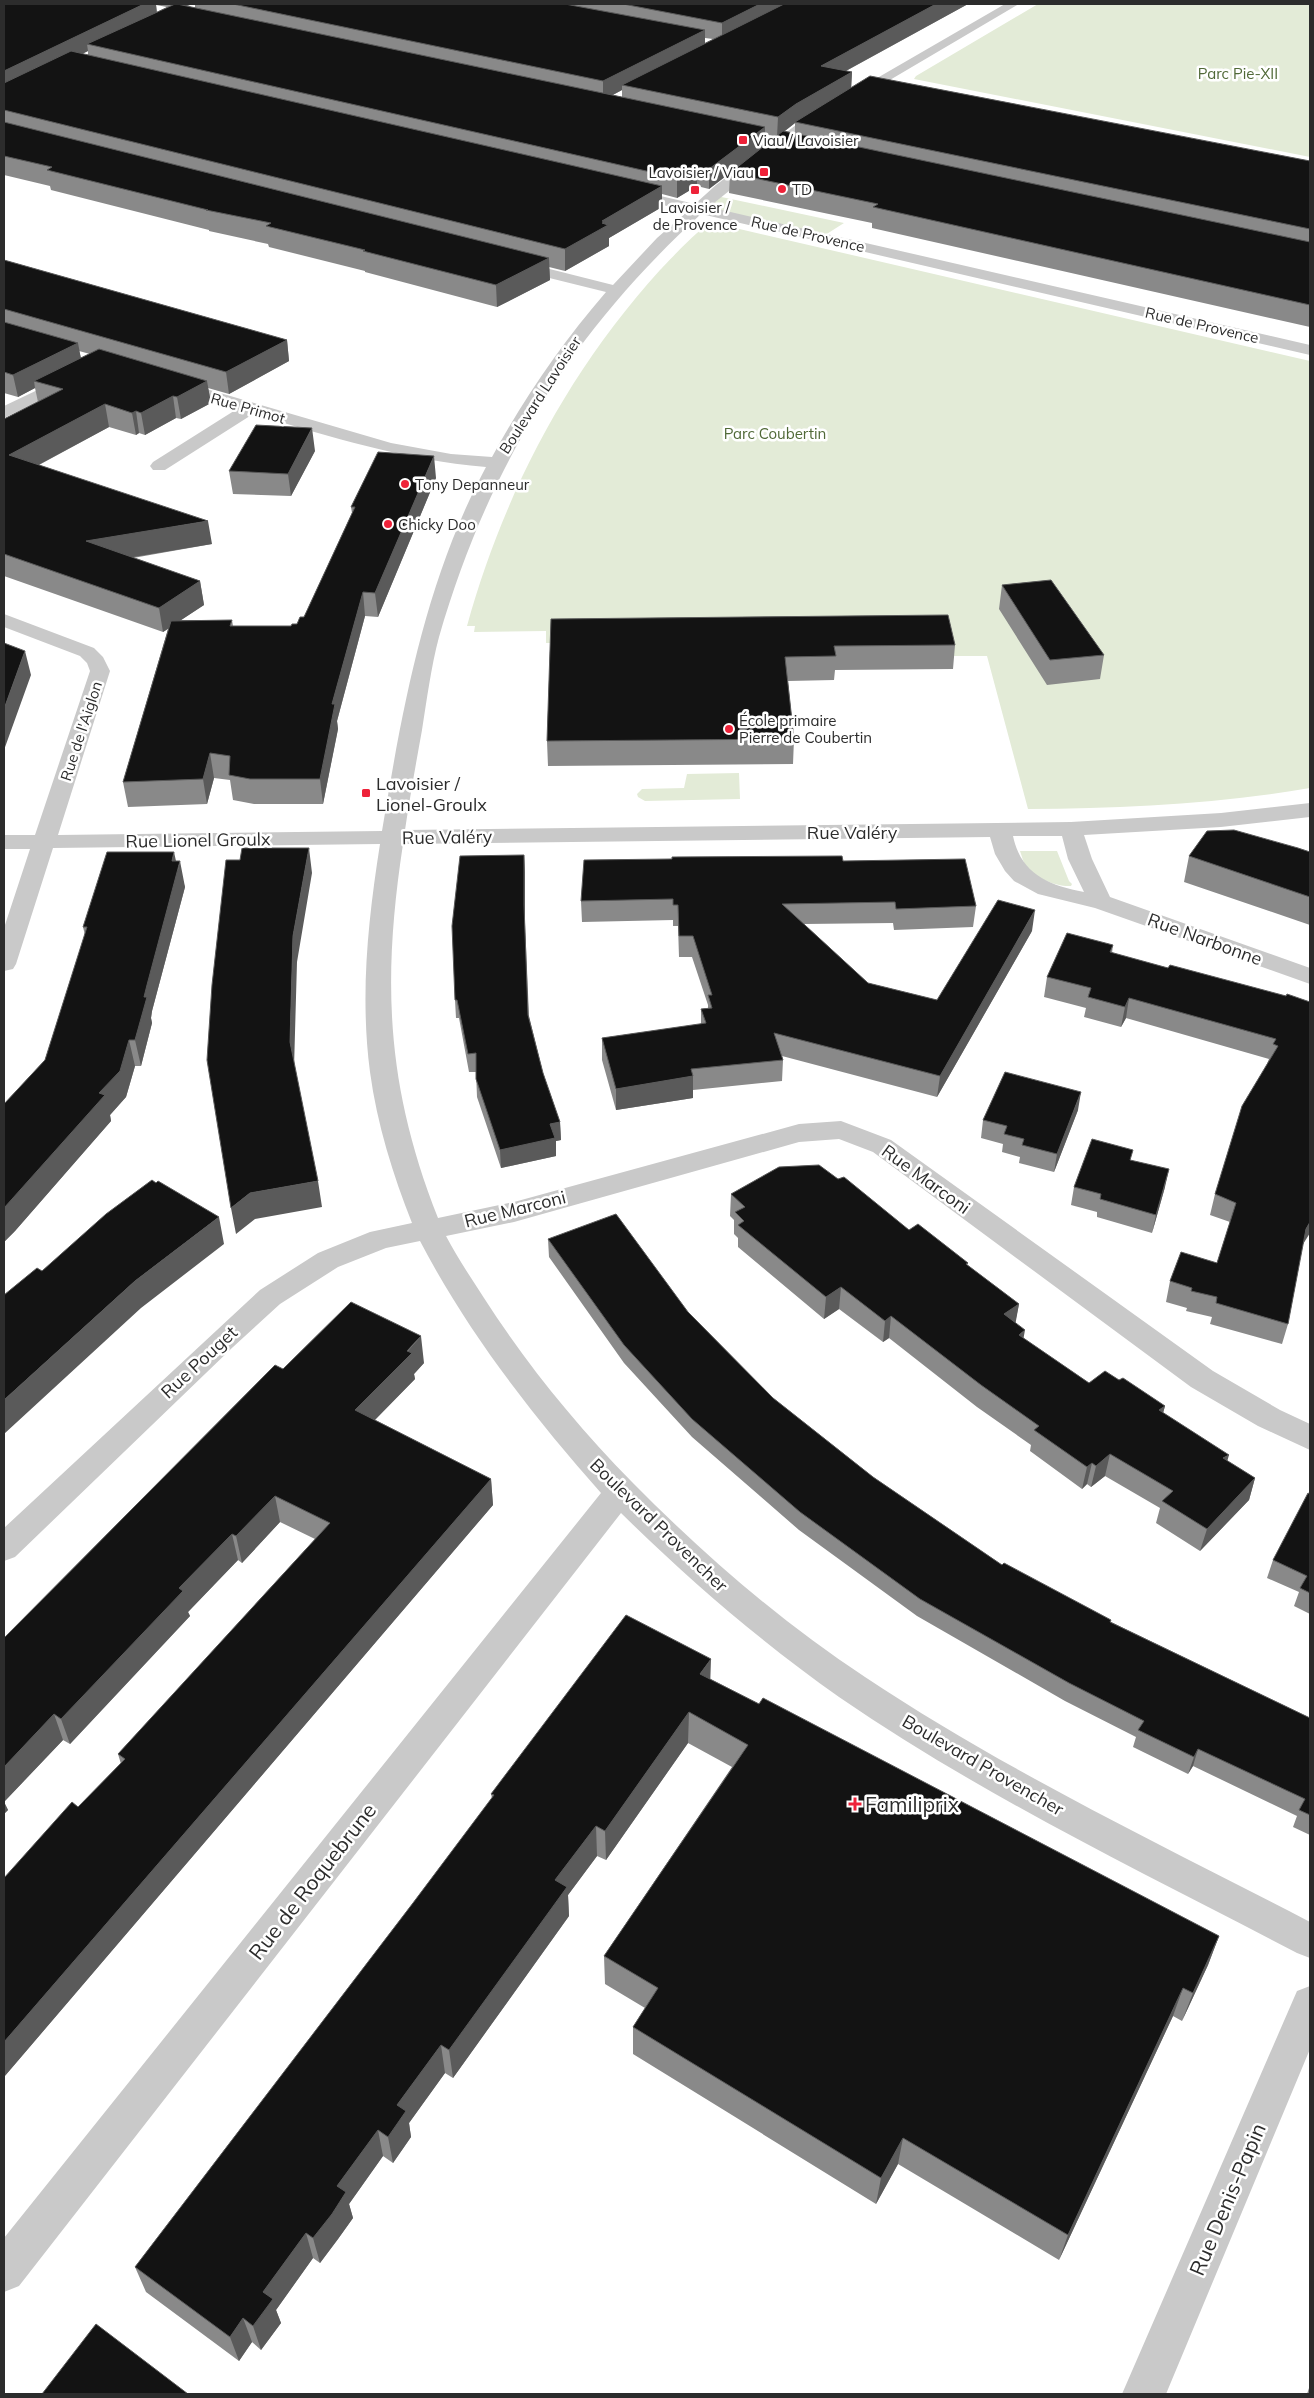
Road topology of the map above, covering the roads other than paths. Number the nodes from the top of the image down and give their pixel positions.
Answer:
1 (1013, 4) edge
2 (880, 81) junction
3 (898, 84) edge
4 (724, 119) edge
5 (713, 129) edge
6 (791, 134) junction
7 (778, 143) junction
8 (613, 189) edge
9 (696, 208) junction
10 (498, 261) edge
11 (615, 290) junction
12 (1310, 350) edge
13 (84, 372) edge
14 (157, 380) edge
15 (250, 408) junction
16 (4, 413) edge
17 (497, 463) junction
18 (159, 466) dead end
19 (4, 620) edge
20 (1310, 810) edge
21 (1071, 829) junction
22 (1000, 830) junction
23 (393, 838) junction
24 (44, 841) junction
25 (4, 842) edge
26 (1100, 902) junction
27 (4, 964) edge
28 (1310, 976) edge
29 (428, 1229) junction
30 (1310, 1438) edge
31 (620, 1492) junction
32 (4, 1548) edge
33 (1310, 1941) edge
34 (1310, 2004) edge
35 (4, 2271) edge
36 (1144, 2394) edge

1 - 2 street, Boulevard Lavoisier
2 - 3 street
2 - 6 street, Boulevard Lavoisier
4 - 6 main road
5 - 7 main road
6 - 7 street, Boulevard Lavoisier
6 - 7 main road
7 - 9 street, Boulevard Lavoisier
8 - 9 street, Rue de Provence
9 - 11 street, Boulevard Lavoisier
9 - 12 street, Rue de Provence
10 - 11 street
11 - 17 street, Boulevard Lavoisier
13 - 16 street
14 - 15 street, Rue Primot
15 - 17 street, Rue Primot
15 - 18 street
17 - 23 street, Boulevard Lavoisier
19 - 24 street, Rue de l'Aiglon
20 - 21 street, Rue Valéry
21 - 22 street, Rue Valéry
21 - 26 street
22 - 23 street, Rue Valéry
22 - 26 street, Rue Narbonne
23 - 24 street, Rue Lionel Groulx
23 - 29 street, Boulevard Provencher
24 - 25 street, Rue Lionel Groulx
24 - 27 street
26 - 28 street, Rue Narbonne
29 - 30 street, Rue Marconi
29 - 31 street, Boulevard Provencher
29 - 32 street, Rue Pouget
31 - 33 street, Boulevard Provencher
31 - 35 street, Rue de Roquebrune
34 - 36 street, Rue Denis-Papin

